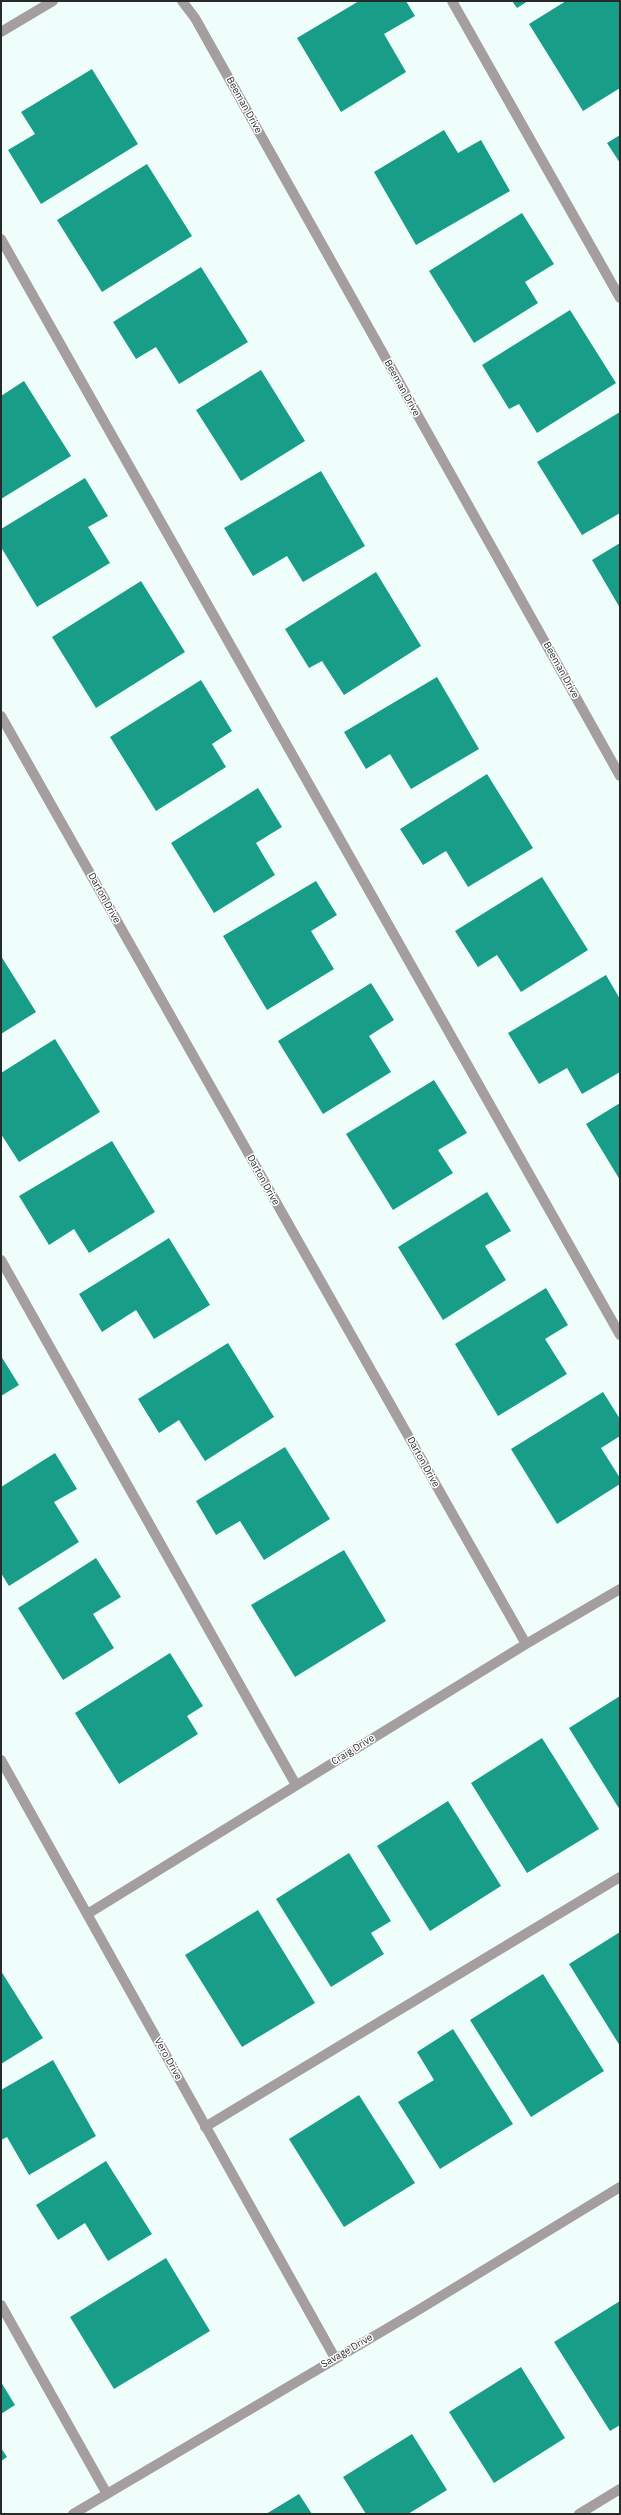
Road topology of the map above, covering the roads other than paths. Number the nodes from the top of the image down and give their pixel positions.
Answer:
1 (53, 1) edge
2 (182, 1) edge
3 (452, 1) edge
4 (1, 32) edge
5 (1, 239) edge
6 (620, 298) edge
7 (1, 716) edge
8 (620, 776) edge
9 (1, 1260) edge
10 (620, 1334) edge
11 (620, 1589) edge
12 (526, 1644) junction
13 (1, 1760) edge
14 (296, 1785) junction
15 (620, 1877) edge
16 (89, 1913) junction
17 (205, 2127) junction
18 (620, 2187) edge
19 (1, 2304) edge
20 (335, 2358) junction
21 (620, 2489) edge
22 (107, 2494) junction
23 (73, 2514) edge
24 (579, 2514) edge

1 - 4 street
2 - 8 street, Beeman Drive
3 - 6 street
5 - 10 street
7 - 12 street, Darton Drive
9 - 14 street
11 - 12 street, Craig Drive
12 - 14 street, Craig Drive
13 - 16 street, Vero Drive
14 - 16 street, Craig Drive
15 - 17 street
16 - 17 street, Vero Drive
17 - 20 street, Vero Drive
18 - 20 street, Savage Drive
19 - 22 street
20 - 22 street, Savage Drive
21 - 24 street
22 - 23 street, Savage Drive

